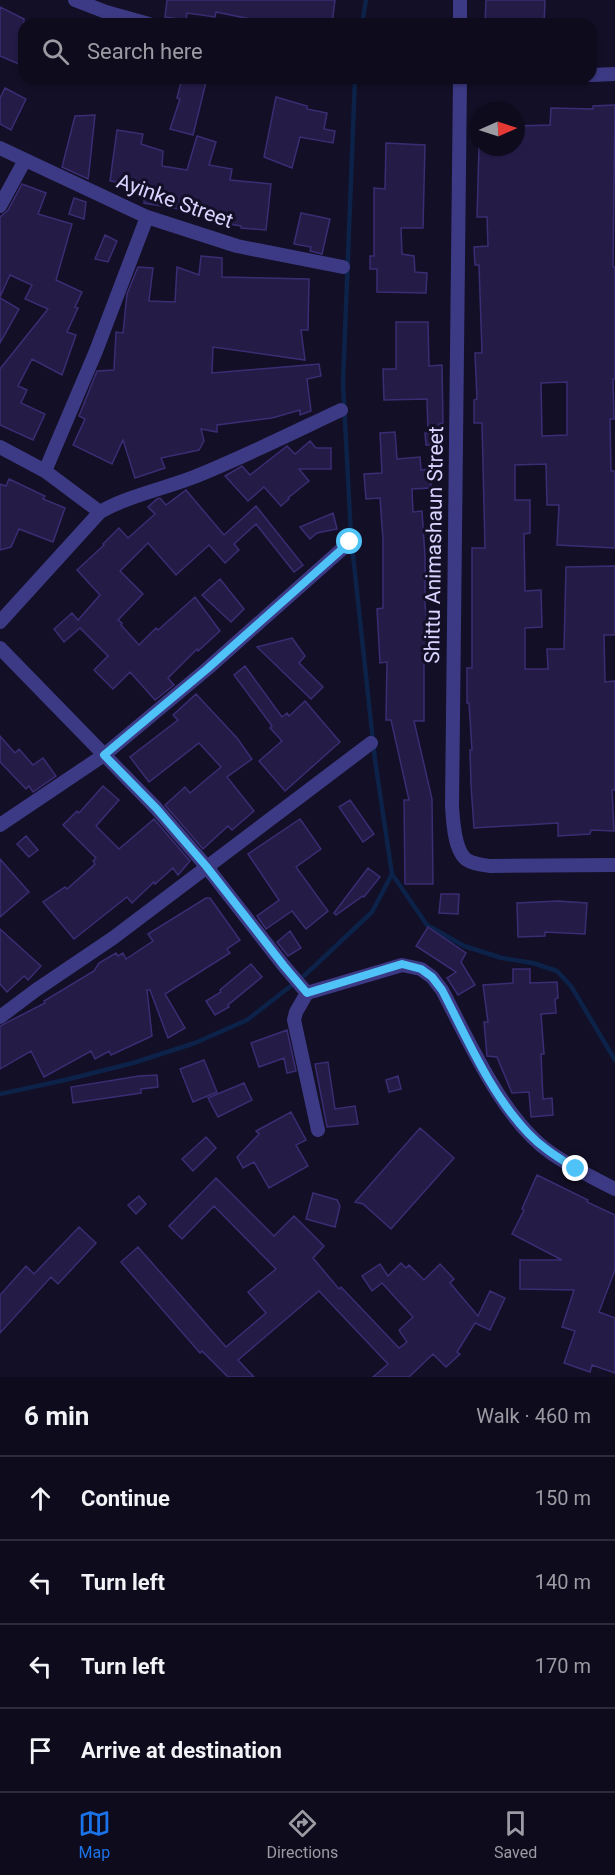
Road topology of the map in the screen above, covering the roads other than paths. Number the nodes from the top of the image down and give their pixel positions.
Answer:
1 (75, 0) edge
2 (460, 0) edge
3 (128, 18) edge
4 (460, 18) edge
5 (597, 75) edge
6 (615, 75) edge
7 (460, 84) edge
8 (0, 148) edge
9 (25, 160) junction
10 (0, 206) edge
11 (147, 217) junction
12 (343, 267) dead end
13 (341, 410) dead end
14 (0, 447) edge
15 (45, 471) junction
16 (100, 512) junction
17 (350, 542) dead end
18 (0, 622) edge
19 (0, 648) edge
20 (371, 743) dead end
21 (104, 755) junction
22 (0, 825) edge
23 (615, 865) edge
24 (206, 866) junction
25 (303, 987) junction
26 (0, 1017) edge
27 (318, 1130) dead end
28 (615, 1189) edge

1 - 3 street
2 - 4 street
5 - 6 street
7 - 23 street, Shittu Animashaun Street
8 - 9 street, Ayinke Street
9 - 10 street
9 - 11 street, Ayinke Street
11 - 12 street, Ayinke Street
11 - 15 street
13 - 16 street
14 - 15 street
15 - 16 street
16 - 18 street
17 - 21 street
19 - 21 street
20 - 24 street
21 - 22 street
21 - 24 street
24 - 25 street
24 - 26 street
25 - 27 street
25 - 28 street

